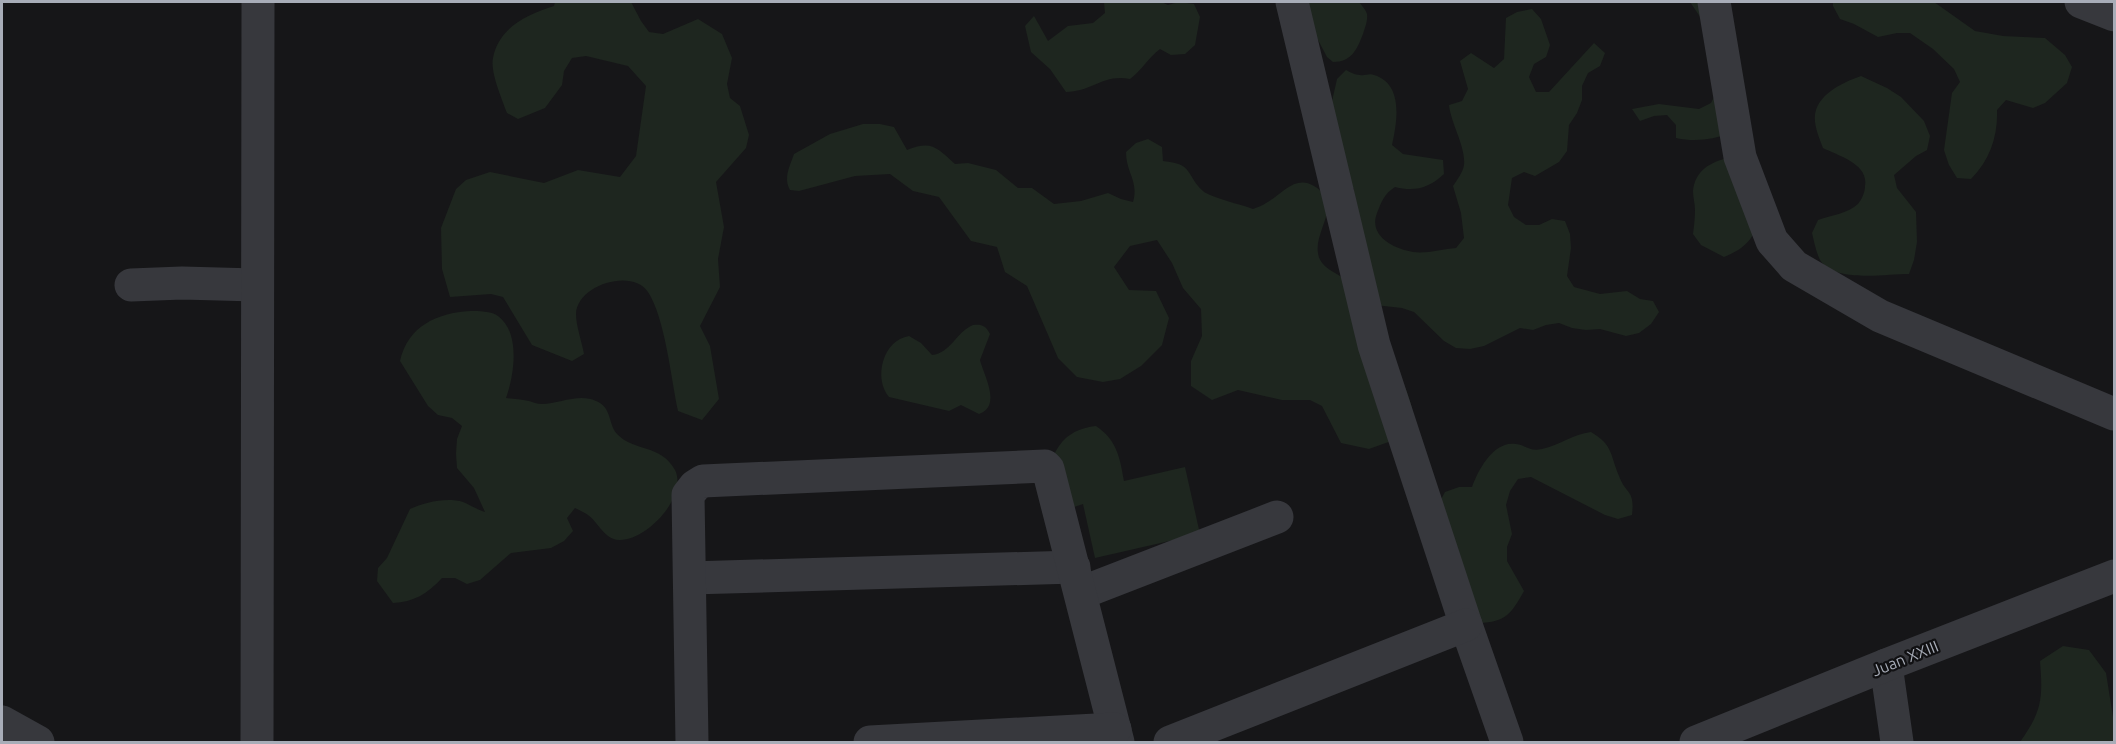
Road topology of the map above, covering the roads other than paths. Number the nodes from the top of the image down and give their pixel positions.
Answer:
1 (258, 2) edge
2 (1293, 2) edge
3 (1714, 2) edge
4 (2081, 2) edge
5 (2115, 15) edge
6 (131, 285) dead end
7 (257, 285) junction
8 (2115, 414) edge
9 (1277, 518) dead end
10 (2115, 576) edge
11 (690, 578) junction
12 (1078, 580) junction
13 (1466, 625) junction
14 (1886, 665) junction
15 (2, 722) edge
16 (1117, 736) edge
17 (38, 742) edge
18 (257, 742) edge
19 (692, 742) edge
20 (870, 742) edge
21 (1170, 742) edge
22 (1507, 742) edge
23 (1696, 742) edge
24 (1898, 742) edge

1 - 7 street
2 - 13 street
3 - 8 street
4 - 5 street
6 - 7 street
7 - 18 street
9 - 12 street
10 - 14 street, Juan XXIII
11 - 12 street
11 - 12 street
11 - 19 street
12 - 16 street
13 - 21 street
13 - 22 street
14 - 23 street, Juan XXIII
14 - 24 street
15 - 17 street
16 - 20 street

